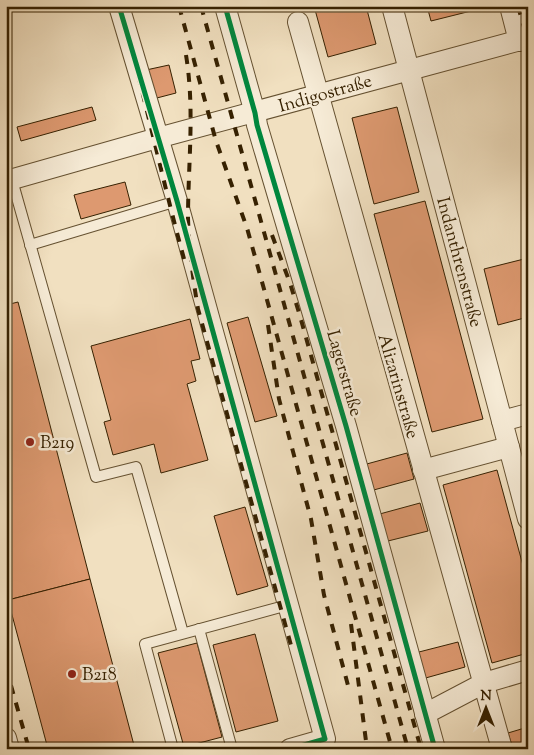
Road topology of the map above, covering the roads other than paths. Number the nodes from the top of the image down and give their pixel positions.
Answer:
1 (118, 6) edge
2 (225, 6) edge
3 (392, 6) edge
4 (510, 6) edge
5 (298, 22) dead end
6 (525, 40) edge
7 (410, 70) junction
8 (317, 96) junction
9 (255, 113) junction
10 (158, 138) junction
11 (9, 180) edge
12 (178, 201) junction
13 (30, 245) junction
14 (528, 414) edge
15 (502, 421) junction
16 (509, 447) junction
17 (423, 470) junction
18 (528, 519) edge
19 (288, 605) junction
20 (200, 630) junction
21 (183, 633) junction
22 (528, 670) edge
23 (484, 683) junction
24 (425, 714) junction
25 (6, 738) edge
26 (9, 749) edge
27 (173, 749) edge
28 (232, 749) edge
29 (290, 749) edge
30 (435, 749) edge
31 (502, 749) edge

1 - 10 street
2 - 9 street, Lagerstraße
3 - 7 street, Indanthrenstraße
4 - 6 street
5 - 8 street, Alizarinstraße
6 - 7 street, Indigostraße
7 - 8 street, Indigostraße
7 - 15 street, Indanthrenstraße
8 - 9 street, Indigostraße
8 - 17 street, Alizarinstraße
9 - 10 street, Indigostraße
9 - 24 street, Lagerstraße
10 - 11 street, Indigostraße
10 - 12 street
11 - 13 lane
12 - 13 lane
12 - 19 street
13 - 21 lane
14 - 15 street
15 - 16 street, Indanthrenstraße
16 - 17 street
16 - 18 street, Indanthrenstraße
17 - 23 street, Alizarinstraße
19 - 20 lane
19 - 29 street
20 - 21 lane
20 - 28 lane
21 - 27 lane
22 - 23 street
23 - 24 street
23 - 31 street, Alizarinstraße
24 - 30 street, Lagerstraße
25 - 26 street

